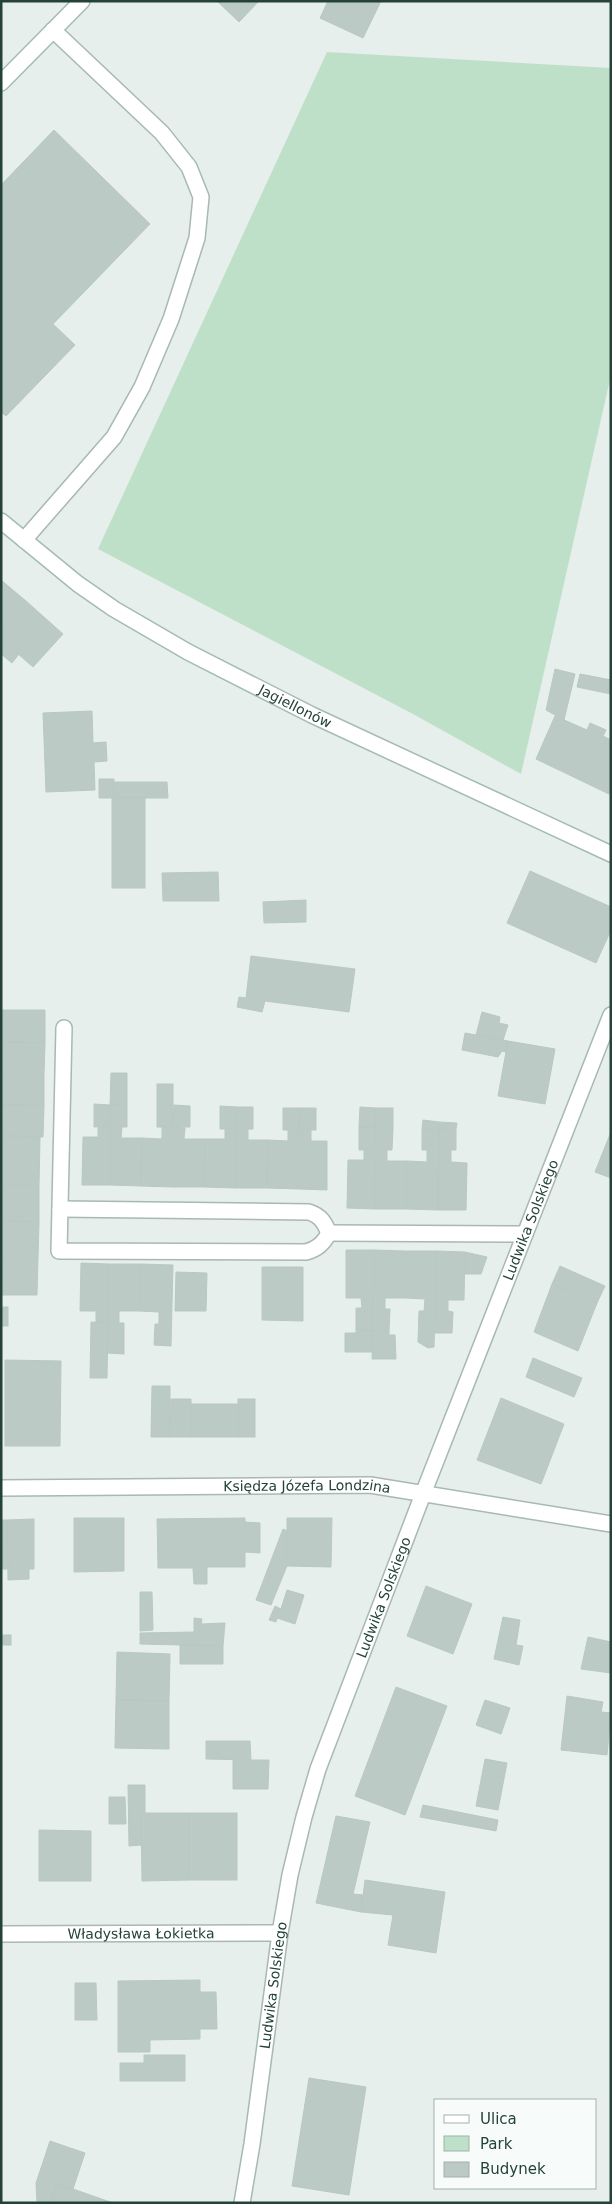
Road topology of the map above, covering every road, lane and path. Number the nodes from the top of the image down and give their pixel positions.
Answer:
1 (82, 1) edge
2 (53, 30) junction
3 (1, 83) edge
4 (1, 521) edge
5 (24, 540) junction
6 (611, 854) edge
7 (611, 1015) edge
8 (64, 1028) dead end
9 (60, 1209) junction
10 (329, 1234) junction
11 (525, 1234) junction
12 (1, 1488) edge
13 (423, 1494) junction
14 (611, 1524) edge
15 (280, 1933) junction
16 (1, 1934) edge
17 (242, 2203) edge

1 - 2 street
2 - 3 street
2 - 5 street
4 - 5 street, Jagiellonów
5 - 6 street, Jagiellonów
7 - 11 street, Ludwika Solskiego
8 - 9 street
9 - 10 street
9 - 10 street
10 - 11 street
11 - 13 street, Ludwika Solskiego
12 - 13 street, Księdza Józefa Londzina
13 - 14 street, Księdza Józefa Londzina
13 - 15 street, Ludwika Solskiego
15 - 16 street, Władysława Łokietka
15 - 17 street, Ludwika Solskiego

